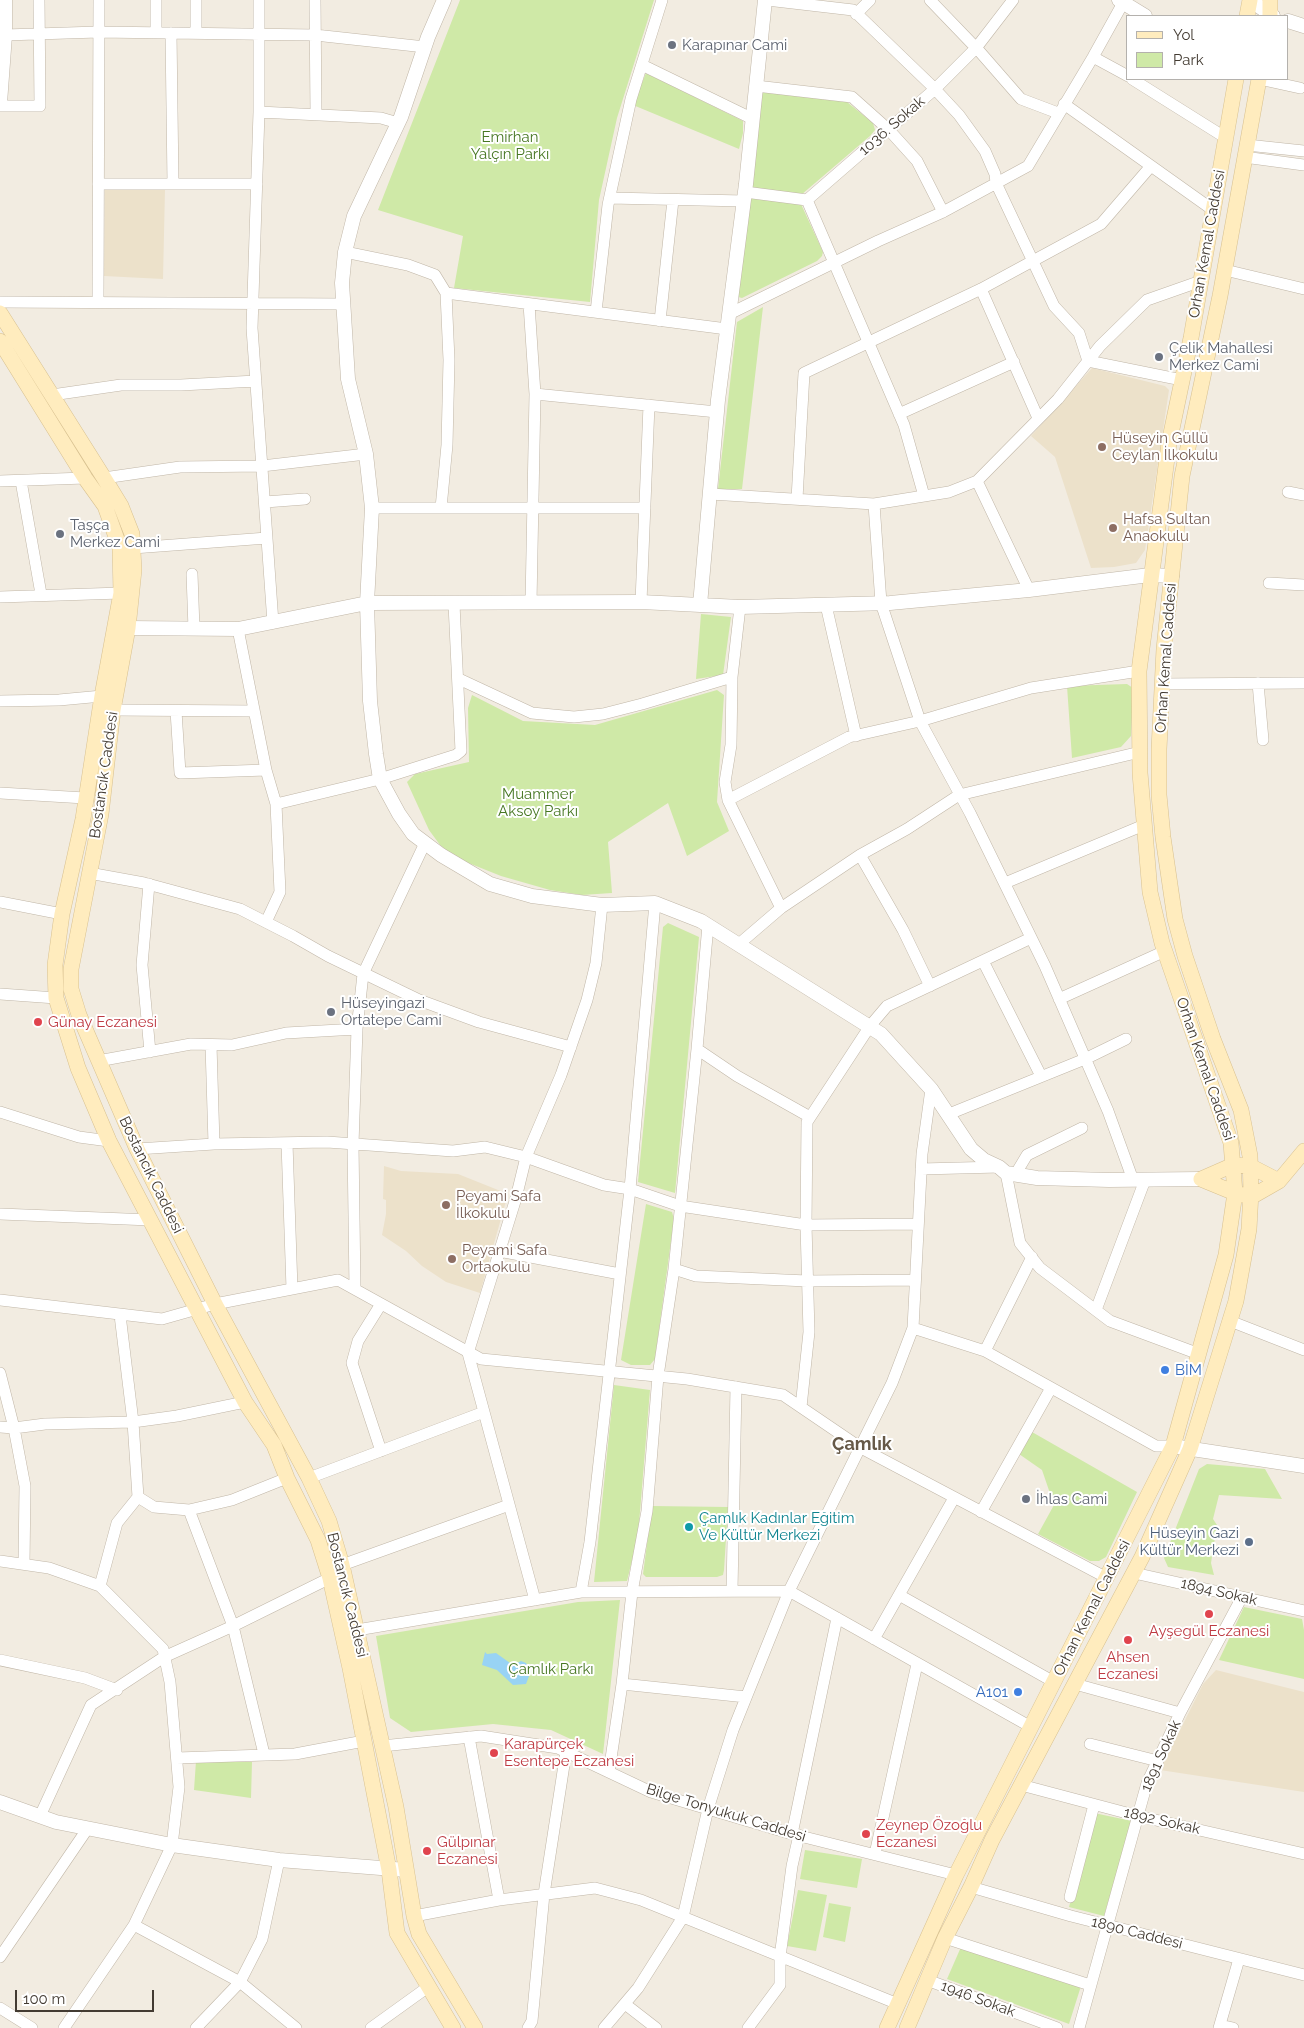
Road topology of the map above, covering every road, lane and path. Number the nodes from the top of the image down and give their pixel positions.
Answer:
1 (5, 0) edge
2 (39, 0) edge
3 (98, 0) edge
4 (156, 0) edge
5 (196, 0) edge
6 (259, 0) edge
7 (315, 0) edge
8 (444, 0) edge
9 (662, 0) edge
10 (766, 0) edge
11 (870, 0) edge
12 (930, 0) edge
13 (1013, 0) edge
14 (1250, 0) edge
15 (1121, 1) edge
16 (1271, 12) edge
17 (856, 14) junction
18 (1143, 15) edge
19 (1247, 15) edge
20 (1289, 21) edge
21 (1304, 26) edge
22 (98, 32) junction
23 (156, 33) junction
24 (171, 33) junction
25 (196, 33) junction
26 (39, 34) junction
27 (259, 34) junction
28 (5, 35) junction
29 (315, 35) junction
30 (424, 47) junction
31 (976, 48) junction
32 (1093, 57) junction
33 (642, 64) junction
34 (1, 74) edge
35 (1126, 75) edge
36 (1134, 80) edge
37 (1236, 80) edge
38 (1259, 80) edge
39 (1264, 80) edge
40 (756, 86) junction
41 (1300, 88) dead end
42 (935, 89) junction
43 (0, 104) edge
44 (1061, 108) junction
45 (259, 112) junction
46 (316, 114) junction
47 (753, 119) junction
48 (398, 123) junction
49 (889, 130) junction
50 (1226, 138) junction
51 (1245, 151) junction
52 (1304, 151) edge
53 (1304, 165) edge
54 (1151, 166) junction
55 (996, 183) junction
56 (98, 184) junction
57 (173, 184) junction
58 (256, 184) junction
59 (745, 196) junction
60 (610, 198) junction
61 (673, 200) junction
62 (807, 200) junction
63 (1213, 210) junction
64 (943, 212) junction
65 (345, 252) junction
66 (1033, 262) junction
67 (833, 263) junction
68 (1224, 270) junction
69 (1201, 281) junction
70 (981, 289) junction
71 (1304, 289) edge
72 (446, 293) junction
73 (0, 302) edge
74 (98, 302) junction
75 (253, 304) junction
76 (343, 304) junction
77 (529, 304) junction
78 (596, 312) junction
79 (0, 313) edge
80 (729, 314) junction
81 (660, 321) junction
82 (727, 329) junction
83 (0, 341) edge
84 (868, 343) junction
85 (1088, 361) junction
86 (1014, 362) junction
87 (1182, 380) junction
88 (256, 381) junction
89 (535, 394) junction
90 (52, 395) junction
91 (649, 406) junction
92 (717, 412) junction
93 (899, 414) junction
94 (1038, 418) junction
95 (366, 454) junction
96 (262, 466) junction
97 (85, 478) junction
98 (104, 478) junction
99 (0, 481) edge
100 (21, 481) junction
101 (977, 481) junction
102 (1288, 492) dead end
103 (710, 494) junction
104 (1304, 495) edge
105 (924, 496) junction
106 (796, 499) junction
107 (305, 500) dead end
108 (265, 502) junction
109 (874, 504) junction
110 (372, 508) junction
111 (441, 508) junction
112 (531, 508) junction
113 (645, 508) junction
114 (267, 538) junction
115 (133, 548) junction
116 (192, 574) dead end
117 (1150, 575) junction
118 (1172, 576) junction
119 (1269, 583) dead end
120 (1304, 585) edge
121 (1029, 590) junction
122 (121, 593) junction
123 (41, 594) junction
124 (0, 597) edge
125 (641, 602) junction
126 (367, 603) junction
127 (531, 603) junction
128 (881, 603) junction
129 (454, 604) junction
130 (826, 604) junction
131 (700, 605) junction
132 (740, 607) junction
133 (273, 623) junction
134 (128, 628) junction
135 (194, 629) junction
136 (238, 629) junction
137 (1139, 671) junction
138 (732, 677) junction
139 (459, 679) junction
140 (1258, 683) junction
141 (1304, 683) edge
142 (1162, 684) junction
143 (102, 696) junction
144 (0, 700) edge
145 (113, 710) junction
146 (254, 711) junction
147 (176, 712) junction
148 (920, 720) junction
149 (856, 736) junction
150 (1263, 740) dead end
151 (1140, 752) junction
152 (266, 770) junction
153 (380, 779) junction
154 (0, 793) edge
155 (959, 795) junction
156 (86, 798) junction
157 (728, 800) junction
158 (276, 804) junction
159 (1144, 825) junction
160 (425, 843) junction
161 (860, 855) junction
162 (89, 873) junction
163 (1005, 883) junction
164 (150, 884) junction
165 (0, 902) edge
166 (655, 903) junction
167 (602, 905) junction
168 (781, 908) junction
169 (62, 914) junction
170 (266, 922) junction
171 (708, 925) junction
172 (1031, 938) junction
173 (739, 944) junction
174 (1165, 951) junction
175 (983, 961) junction
176 (363, 974) junction
177 (930, 986) junction
178 (0, 994) edge
179 (56, 998) junction
180 (1059, 999) junction
181 (870, 1026) junction
182 (357, 1029) junction
183 (1126, 1039) dead end
184 (211, 1045) junction
185 (572, 1047) junction
186 (697, 1049) junction
187 (150, 1052) junction
188 (1085, 1059) junction
189 (98, 1061) junction
190 (1041, 1076) junction
191 (931, 1089) junction
192 (0, 1112) edge
193 (949, 1114) junction
194 (810, 1117) junction
195 (1082, 1128) dead end
196 (109, 1140) junction
197 (287, 1142) junction
198 (214, 1144) junction
199 (352, 1144) junction
200 (137, 1149) junction
201 (1304, 1151) edge
202 (526, 1157) junction
203 (1241, 1165) junction
204 (921, 1169) junction
205 (1007, 1172) junction
206 (1201, 1179) junction
207 (1139, 1180) junction
208 (1279, 1182) junction
209 (630, 1189) junction
210 (1243, 1195) junction
211 (680, 1206) junction
212 (0, 1214) edge
213 (151, 1220) junction
214 (917, 1224) junction
215 (806, 1225) junction
216 (499, 1251) junction
217 (1032, 1257) junction
218 (674, 1269) junction
219 (620, 1274) junction
220 (914, 1280) junction
221 (807, 1281) junction
222 (292, 1289) junction
223 (355, 1289) junction
224 (0, 1300) edge
225 (215, 1304) junction
226 (381, 1304) junction
227 (196, 1310) junction
228 (1096, 1310) junction
229 (120, 1315) junction
230 (1230, 1321) junction
231 (912, 1328) junction
232 (1304, 1350) edge
233 (985, 1351) junction
234 (468, 1352) junction
235 (1199, 1354) junction
236 (610, 1372) junction
237 (0, 1373) edge
238 (658, 1376) junction
239 (736, 1387) junction
240 (1051, 1388) junction
241 (245, 1402) junction
242 (801, 1407) junction
243 (484, 1412) junction
244 (133, 1422) junction
245 (0, 1428) edge
246 (14, 1428) junction
247 (1173, 1446) junction
248 (861, 1448) junction
249 (1190, 1449) junction
250 (381, 1451) junction
251 (1304, 1466) edge
252 (287, 1478) junction
253 (309, 1478) junction
254 (138, 1497) junction
255 (954, 1498) junction
256 (509, 1505) junction
257 (189, 1510) junction
258 (981, 1512) junction
259 (0, 1561) edge
260 (24, 1564) junction
261 (342, 1565) junction
262 (1134, 1573) junction
263 (330, 1578) junction
264 (1107, 1578) junction
265 (100, 1586) junction
266 (732, 1591) junction
267 (789, 1591) junction
268 (581, 1592) junction
269 (632, 1592) junction
270 (899, 1595) junction
271 (1242, 1597) junction
272 (535, 1600) junction
273 (1304, 1611) edge
274 (837, 1618) junction
275 (233, 1626) junction
276 (357, 1630) junction
277 (874, 1639) junction
278 (164, 1657) junction
279 (2, 1661) edge
280 (918, 1664) junction
281 (0, 1673) edge
282 (1054, 1682) junction
283 (622, 1684) junction
284 (1075, 1684) junction
285 (117, 1690) junction
286 (746, 1697) junction
287 (1180, 1714) junction
288 (1031, 1727) junction
289 (468, 1737) junction
290 (364, 1742) junction
291 (1090, 1744) dead end
292 (382, 1746) junction
293 (566, 1752) junction
294 (264, 1754) junction
295 (177, 1758) junction
296 (1158, 1761) junction
297 (609, 1772) junction
298 (1021, 1785) junction
299 (0, 1802) edge
300 (1094, 1805) junction
301 (708, 1810) junction
302 (40, 1816) junction
303 (1138, 1816) junction
304 (88, 1828) junction
305 (796, 1834) junction
306 (172, 1845) junction
307 (1304, 1853) edge
308 (875, 1854) junction
309 (279, 1860) junction
310 (389, 1870) junction
311 (406, 1870) junction
312 (956, 1875) junction
313 (971, 1887) junction
314 (544, 1894) junction
315 (1070, 1897) dead end
316 (499, 1900) junction
317 (414, 1916) junction
318 (683, 1917) junction
319 (134, 1925) junction
320 (1107, 1925) junction
321 (945, 1938) junction
322 (0, 1957) edge
323 (780, 1957) junction
324 (1239, 1959) junction
325 (1304, 1975) edge
326 (927, 1980) junction
327 (240, 1982) junction
328 (1090, 1985) junction
329 (428, 1987) junction
330 (624, 2004) junction
331 (898, 2004) junction
332 (0, 2008) edge
333 (1220, 2027) edge
334 (32, 2028) edge
335 (64, 2028) edge
336 (196, 2028) edge
337 (296, 2028) edge
338 (371, 2028) edge
339 (452, 2028) edge
340 (475, 2028) edge
341 (528, 2028) edge
342 (604, 2028) edge
343 (656, 2028) edge
344 (748, 2028) edge
345 (887, 2028) edge
346 (907, 2028) edge
347 (1057, 2028) edge
348 (1079, 2028) edge
349 (1233, 2028) edge

1 - 28 street
2 - 26 street
3 - 22 street
4 - 23 street
5 - 25 street
6 - 27 street
7 - 29 street
8 - 30 street
9 - 33 street
10 - 17 street
10 - 40 street
11 - 17 street
12 - 31 street
13 - 31 street, 1036. Sokak
14 - 16 street
14 - 19 main road
15 - 18 street
15 - 32 street
17 - 42 street
20 - 21 street
22 - 23 street
22 - 26 street
22 - 56 street
23 - 24 street
24 - 25 street
24 - 57 street
25 - 27 street
26 - 28 street
26 - 43 street
27 - 29 street
27 - 45 street
28 - 34 street
29 - 30 street
29 - 46 street
30 - 48 street
31 - 42 street, 1036. Sokak
31 - 44 street
32 - 35 street
32 - 44 street
33 - 47 street
33 - 60 street
34 - 43 street
36 - 50 street
37 - 50 main road, Orhan Kemal Caddesi
38 - 51 main road, Orhan Kemal Caddesi
39 - 41 street
40 - 47 street
40 - 49 street
42 - 49 street, 1036. Sokak
42 - 55 street
44 - 54 street
44 - 55 street
45 - 46 street
45 - 58 street
46 - 48 street
47 - 59 street
48 - 65 street
49 - 62 street, 1036. Sokak
49 - 64 street
50 - 63 main road, Orhan Kemal Caddesi
51 - 52 street
51 - 53 street
51 - 68 main road, Orhan Kemal Caddesi
54 - 63 street
54 - 66 street
55 - 64 street
55 - 66 street
56 - 57 street
56 - 74 street
57 - 58 street
58 - 75 street
59 - 61 street
59 - 62 street
59 - 80 street
60 - 61 street
60 - 78 street
61 - 81 street
62 - 67 street
63 - 69 main road, Orhan Kemal Caddesi
64 - 67 street
65 - 72 street
65 - 76 street
66 - 70 street
66 - 85 street
67 - 80 street
67 - 84 street
68 - 71 street
68 - 118 main road, Orhan Kemal Caddesi
69 - 85 street
69 - 87 main road, Orhan Kemal Caddesi
70 - 84 street
70 - 86 street
72 - 77 street
72 - 111 street
73 - 74 street
74 - 75 street
75 - 76 street
75 - 88 street
76 - 95 street
77 - 78 street
77 - 89 street
78 - 81 street
79 - 90 main road, Bostancık Caddesi
80 - 82 street
81 - 82 street
82 - 92 street
83 - 97 main road, Bostancık Caddesi
84 - 93 street
84 - 106 street
85 - 87 street
85 - 94 street
86 - 93 street
86 - 94 street
87 - 117 main road, Orhan Kemal Caddesi
88 - 90 street
88 - 96 street
89 - 91 street
89 - 112 street
90 - 98 main road, Bostancık Caddesi
91 - 92 street
91 - 113 street
92 - 103 street
93 - 105 street
94 - 101 street
95 - 96 street
95 - 110 street
96 - 98 street
96 - 108 street
97 - 100 street
97 - 122 main road, Bostancık Caddesi
98 - 115 main road, Bostancık Caddesi
99 - 100 street
100 - 123 street
101 - 105 street
101 - 121 street
102 - 104 street
103 - 106 street
103 - 131 street
105 - 109 street
106 - 109 street
107 - 108 street
108 - 114 street
109 - 128 street
110 - 111 street
110 - 126 street
111 - 112 street
112 - 113 street
112 - 127 street
113 - 125 street
114 - 115 street
114 - 133 street
115 - 134 main road, Bostancık Caddesi
116 - 135 street
117 - 118 street
117 - 121 street
117 - 137 main road, Orhan Kemal Caddesi
118 - 142 main road, Orhan Kemal Caddesi
119 - 120 street
121 - 128 street
122 - 123 street
122 - 143 main road, Bostancık Caddesi
123 - 124 street
125 - 127 street
125 - 131 street
126 - 129 street
126 - 133 street
126 - 153 street
127 - 129 street
128 - 130 street
128 - 148 street
129 - 139 street
130 - 132 street
130 - 149 street
131 - 132 street
132 - 138 street
133 - 136 street
134 - 135 street
134 - 145 main road, Bostancık Caddesi
135 - 136 street
136 - 146 street
137 - 148 street
137 - 151 main road, Orhan Kemal Caddesi
138 - 139 street
138 - 157 street
139 - 153 street
140 - 141 street
140 - 142 street
140 - 150 street
142 - 203 main road, Orhan Kemal Caddesi
143 - 144 street
143 - 156 main road, Bostancık Caddesi
145 - 147 street
145 - 162 main road, Bostancık Caddesi
146 - 147 street
146 - 152 street
147 - 152 street
148 - 149 street
148 - 155 street
149 - 157 street
151 - 155 street
151 - 159 main road, Orhan Kemal Caddesi
152 - 158 street
153 - 158 street
153 - 160 street
154 - 156 street
155 - 161 street
155 - 163 street
156 - 169 main road, Bostancık Caddesi
157 - 168 street
158 - 170 street
159 - 163 street
159 - 174 main road, Orhan Kemal Caddesi
160 - 167 street
160 - 176 street
161 - 168 street
161 - 177 street
162 - 164 street
162 - 189 main road, Bostancık Caddesi
163 - 172 street
164 - 170 street
164 - 187 street
165 - 169 street
166 - 167 street
166 - 171 street
166 - 209 street
167 - 185 street
168 - 173 street
169 - 179 main road, Bostancık Caddesi
170 - 176 street
171 - 173 street
171 - 186 street
172 - 175 street
172 - 180 street
173 - 181 street
174 - 180 street
174 - 203 main road, Orhan Kemal Caddesi
175 - 177 street
175 - 190 street
176 - 182 street
176 - 185 street
177 - 181 street
178 - 179 street
179 - 196 main road, Bostancık Caddesi
180 - 188 street
181 - 191 street
181 - 194 street
182 - 184 street
182 - 199 street
183 - 188 street
184 - 187 street
184 - 198 street
185 - 202 street
186 - 194 street
186 - 211 street
187 - 189 street
188 - 190 street
188 - 207 street
189 - 200 main road, Bostancık Caddesi
190 - 193 street
191 - 193 street
191 - 204 street
192 - 196 street
193 - 205 street
194 - 215 street
195 - 205 street
196 - 213 main road, Bostancık Caddesi
197 - 198 street
197 - 199 street
197 - 222 street
198 - 200 street
199 - 202 street
199 - 223 street
200 - 225 main road, Bostancık Caddesi
201 - 208 main road
202 - 209 street
202 - 216 street
203 - 206 main road
203 - 208 main road
203 - 210 main road, Orhan Kemal Caddesi
204 - 205 street
204 - 214 street
205 - 207 street
205 - 217 street
206 - 207 street
206 - 210 main road
207 - 228 street
208 - 210 main road
209 - 211 street
209 - 219 street
210 - 230 main road, Orhan Kemal Caddesi
210 - 235 main road, Orhan Kemal Caddesi
211 - 215 street
211 - 218 street
212 - 213 street
213 - 227 main road, Bostancık Caddesi
214 - 215 street
214 - 220 street
215 - 221 street
216 - 219 street
216 - 234 street
217 - 228 street
217 - 233 street
218 - 221 street
218 - 238 street
219 - 236 street
220 - 221 street
220 - 231 street
221 - 242 street
222 - 223 street
222 - 225 street
223 - 226 street
224 - 229 street
225 - 227 street
225 - 253 main road, Bostancık Caddesi
226 - 234 street
226 - 250 street
227 - 229 street
227 - 241 main road, Bostancık Caddesi
228 - 235 street
229 - 244 street
230 - 232 street
230 - 249 main road, Orhan Kemal Caddesi
231 - 233 street
231 - 248 street
233 - 240 street
234 - 236 street
234 - 243 street
235 - 247 main road, Orhan Kemal Caddesi
236 - 238 street
236 - 268 street
237 - 246 street
238 - 239 street
238 - 269 street
239 - 242 street
239 - 266 street
240 - 247 street
240 - 258 street
241 - 244 street
241 - 252 main road, Bostancık Caddesi
242 - 248 street
243 - 250 street
243 - 256 street
244 - 246 street
244 - 254 street
245 - 246 street
246 - 260 street
247 - 249 street
247 - 264 main road, Orhan Kemal Caddesi
248 - 255 street
248 - 267 street
249 - 251 street
249 - 262 main road, Orhan Kemal Caddesi
250 - 253 street
252 - 257 street
252 - 263 main road, Bostancık Caddesi
253 - 261 main road, Bostancık Caddesi
254 - 257 street
254 - 265 street
255 - 258 street
255 - 270 street
256 - 261 street
256 - 272 street
257 - 275 street
258 - 264 street
259 - 260 street
260 - 265 street
261 - 276 main road, Bostancık Caddesi
262 - 271 street, 1894 Sokak
262 - 284 main road, Orhan Kemal Caddesi
263 - 275 street
263 - 290 main road, Bostancık Caddesi
264 - 282 main road, Orhan Kemal Caddesi
265 - 278 street
266 - 267 street
266 - 269 street
267 - 274 street
267 - 286 street
268 - 269 street
268 - 272 street
269 - 283 street
270 - 277 street
270 - 282 street
271 - 273 street, 1894 Sokak
271 - 287 street, 1891 Sokak
272 - 276 street
274 - 277 street
274 - 305 street
275 - 278 street
275 - 294 street
276 - 292 main road, Bostancık Caddesi
277 - 280 street
278 - 285 street
278 - 295 street
279 - 281 street
279 - 285 street
280 - 288 street
280 - 308 street
282 - 288 main road, Orhan Kemal Caddesi
283 - 286 street
283 - 297 street
284 - 287 street
284 - 298 main road, Orhan Kemal Caddesi
285 - 302 street
286 - 301 street
287 - 296 street, 1891 Sokak
288 - 312 main road, Orhan Kemal Caddesi
289 - 292 street, Bilge Tonyukuk Caddesi
289 - 293 street, Bilge Tonyukuk Caddesi
289 - 316 street
290 - 294 street
290 - 310 main road, Bostancık Caddesi
291 - 296 street
292 - 311 main road, Bostancık Caddesi
293 - 297 street, Bilge Tonyukuk Caddesi
293 - 314 street
294 - 295 street
295 - 306 street
296 - 303 street, 1891 Sokak
297 - 301 street, Bilge Tonyukuk Caddesi
298 - 300 street, 1892 Sokak
298 - 313 main road, Orhan Kemal Caddesi
299 - 302 street
300 - 303 street, 1892 Sokak
300 - 315 street
301 - 305 street, Bilge Tonyukuk Caddesi
301 - 318 street
302 - 304 street
303 - 307 street, 1892 Sokak
303 - 320 street, 1891 Sokak
304 - 306 street
304 - 322 street
305 - 308 street, Bilge Tonyukuk Caddesi
305 - 323 street
306 - 309 street
306 - 319 street
308 - 312 street, Bilge Tonyukuk Caddesi
309 - 310 street
309 - 327 street
310 - 311 street
310 - 329 main road, Bostancık Caddesi
311 - 317 main road, Bostancık Caddesi
312 - 313 main road
312 - 331 main road, Orhan Kemal Caddesi
313 - 320 street, 1890 Caddesi
313 - 321 main road, Orhan Kemal Caddesi
314 - 316 street
314 - 318 street
314 - 341 street
316 - 317 street
317 - 340 main road, Bostancık Caddesi
318 - 323 street
318 - 330 street
319 - 327 street
319 - 335 street
320 - 324 street, 1890 Caddesi
320 - 328 street, 1891 Sokak
321 - 326 main road, Orhan Kemal Caddesi
321 - 328 street
323 - 331 street
323 - 344 street
324 - 325 street, 1890 Caddesi
324 - 333 street
326 - 346 main road, Orhan Kemal Caddesi
326 - 347 street, 1946 Sokak
327 - 336 street
327 - 337 street
328 - 348 street, 1891 Sokak
329 - 338 street
329 - 339 main road, Bostancık Caddesi
330 - 342 street
330 - 343 street
331 - 345 main road, Orhan Kemal Caddesi
332 - 334 street
333 - 349 street

